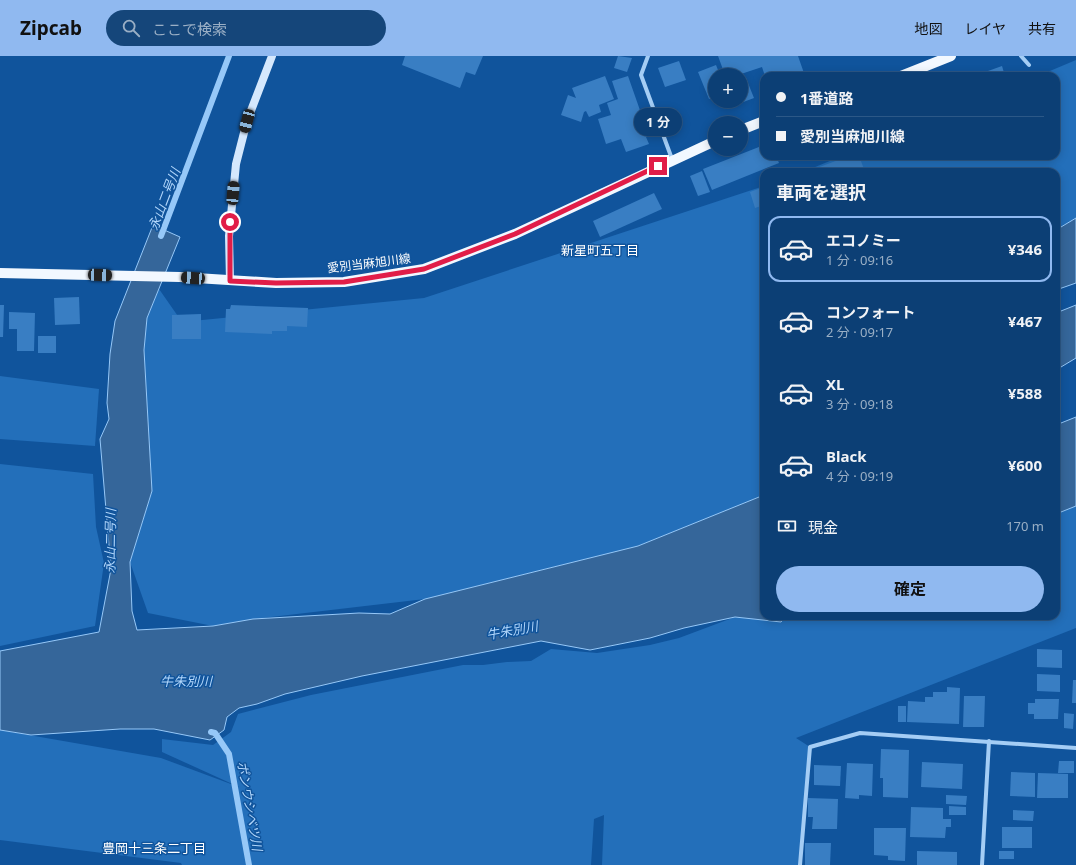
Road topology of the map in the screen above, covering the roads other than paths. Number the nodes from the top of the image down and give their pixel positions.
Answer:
1 (272, 56) edge
2 (648, 56) edge
3 (951, 56) edge
4 (1021, 56) edge
5 (1029, 65) dead end
6 (911, 72) edge
7 (760, 122) edge
8 (748, 127) edge
9 (708, 144) edge
10 (672, 159) junction
11 (0, 272) edge
12 (230, 281) junction
13 (989, 741) junction
14 (1076, 748) edge
15 (800, 865) edge
16 (982, 865) edge

1 - 12 street
2 - 10 street
3 - 6 main road
4 - 5 street
7 - 8 main road
9 - 10 main road, 愛別当麻旭川線
10 - 12 main road, 愛別当麻旭川線
11 - 12 main road, 愛別当麻旭川線
13 - 14 street
13 - 15 street
13 - 16 street

